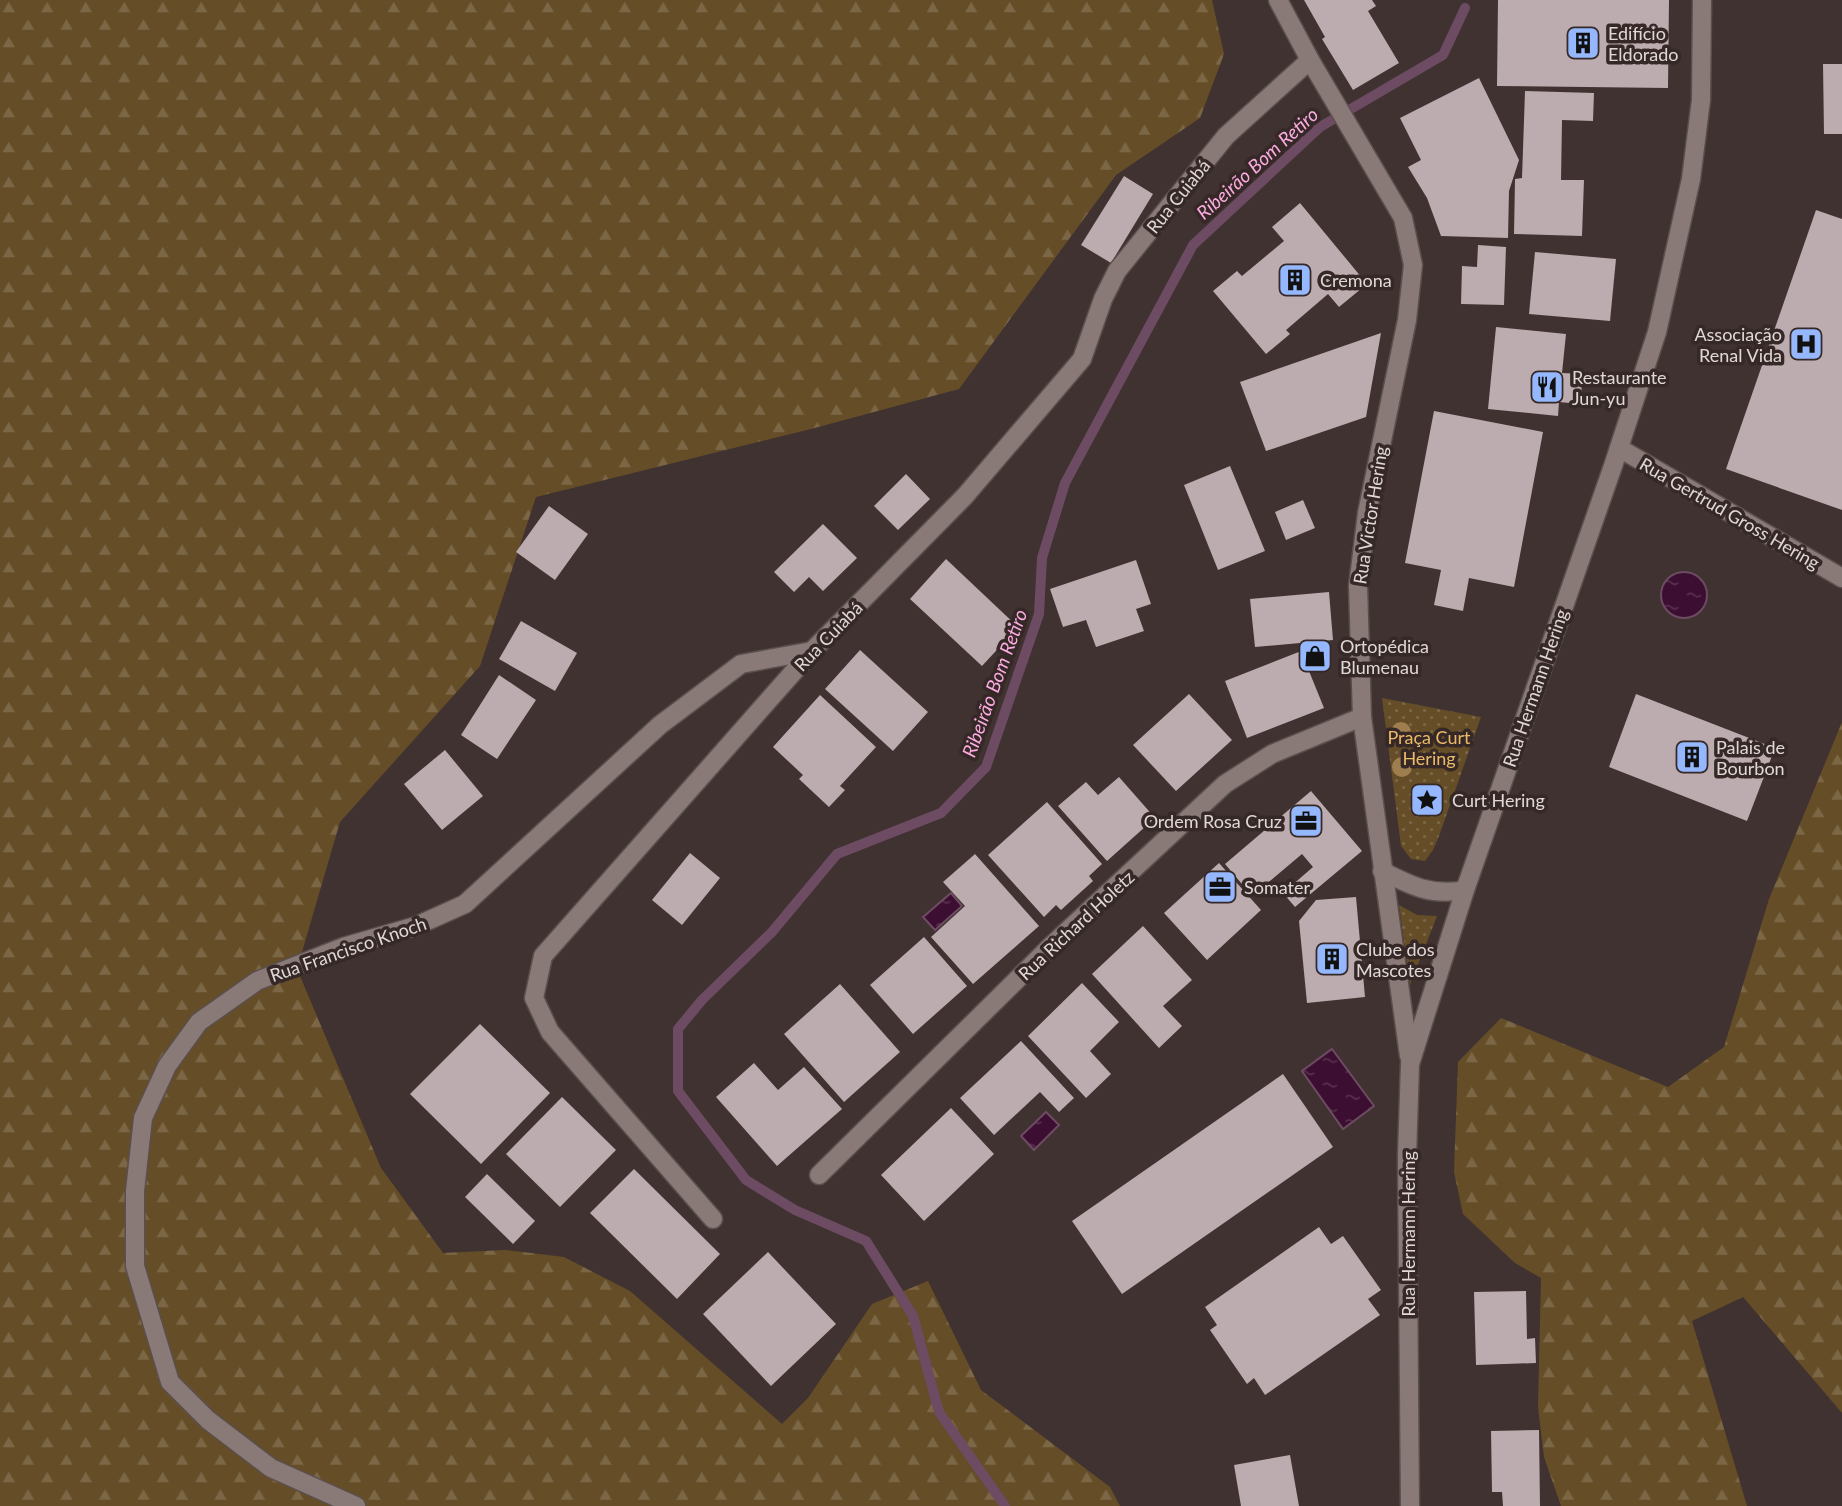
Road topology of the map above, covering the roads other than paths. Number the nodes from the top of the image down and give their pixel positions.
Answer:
1 (1278, 0) edge
2 (1702, 0) edge
3 (1310, 60) junction
4 (1619, 448) junction
5 (1842, 578) edge
6 (812, 651) junction
7 (1362, 717) junction
8 (1382, 872) junction
9 (1465, 890) junction
10 (1410, 1064) junction
11 (819, 1175) dead end
12 (713, 1219) dead end
13 (356, 1506) edge
14 (1410, 1506) edge

1 - 3 street, Rua Victor Hering
2 - 4 street, Rua Hermann Hering
3 - 6 street, Rua Cuiabá
3 - 7 street, Rua Victor Hering
4 - 5 street, Rua Gertrud Gross Hering
4 - 9 street, Rua Hermann Hering
6 - 12 street, Rua Cuiabá
6 - 13 street, Rua Francisco Knoch
7 - 8 street, Rua Victor Hering
7 - 11 street, Rua Richard Holetz
8 - 9 street
8 - 10 street, Rua Victor Hering
9 - 10 street, Rua Hermann Hering
10 - 14 street, Rua Hermann Hering

